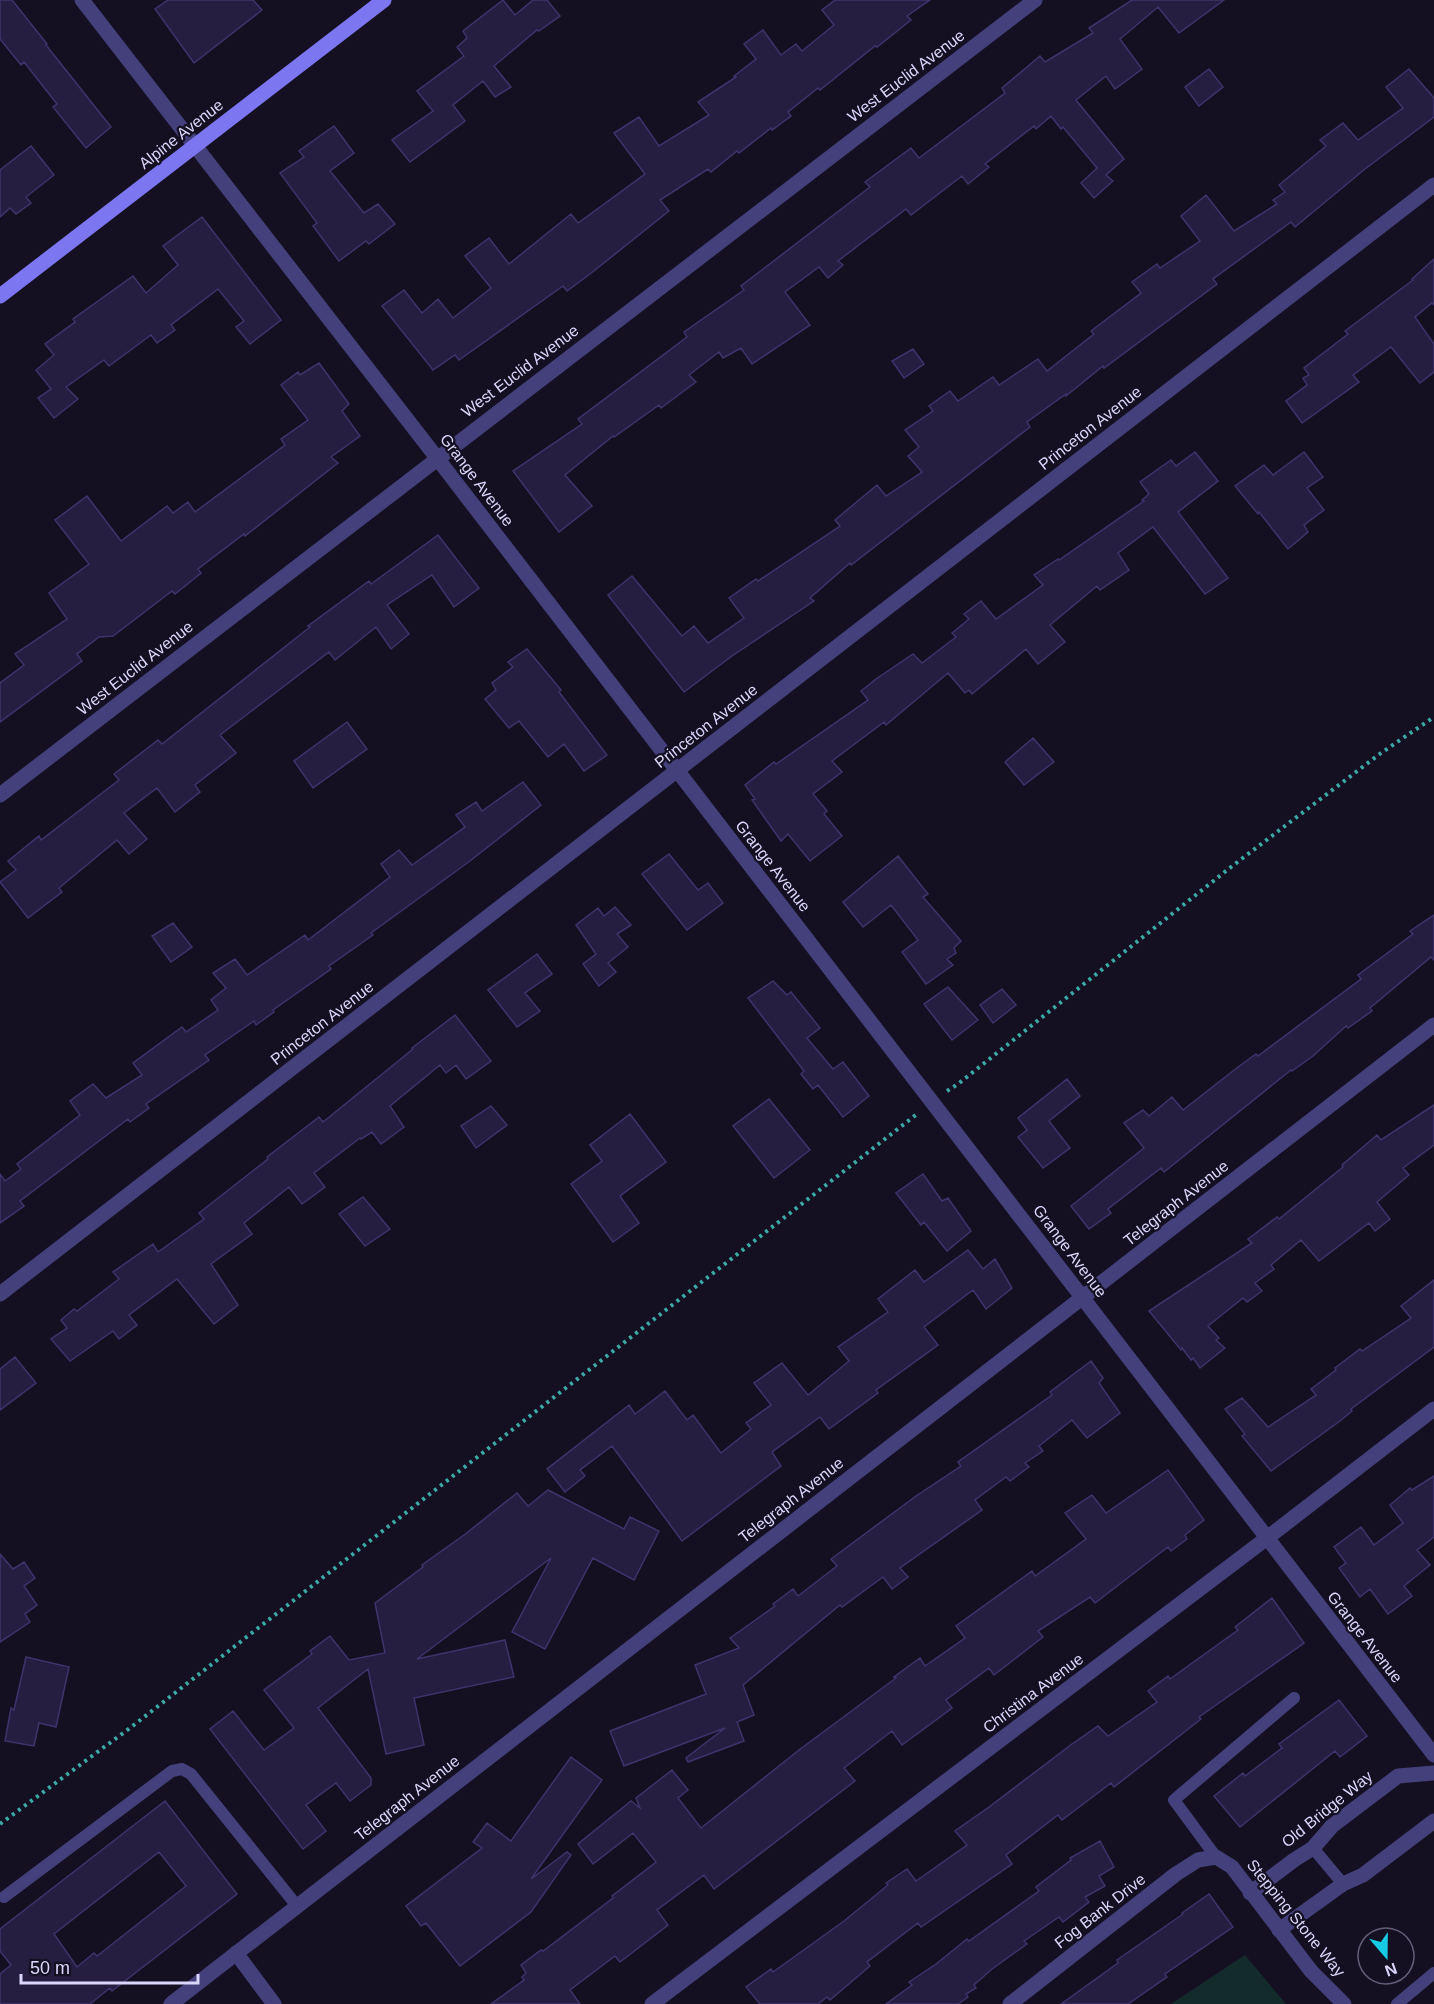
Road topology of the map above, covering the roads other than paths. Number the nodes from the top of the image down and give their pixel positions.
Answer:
1 (82, 0) edge
2 (384, 0) edge
3 (1035, 0) edge
4 (195, 145) junction
5 (1434, 185) edge
6 (0, 296) edge
7 (437, 458) junction
8 (677, 771) junction
9 (0, 795) edge
10 (1434, 1025) edge
11 (0, 1294) edge
12 (1083, 1298) junction
13 (1434, 1409) edge
14 (1267, 1539) junction
15 (1294, 1698) dead end
16 (1434, 1755) edge
17 (1434, 1773) edge
18 (1434, 1821) edge
19 (1313, 1848) junction
20 (1216, 1857) junction
21 (1343, 1884) junction
22 (1250, 1893) junction
23 (4, 1897) dead end
24 (297, 1906) junction
25 (1279, 1930) junction
26 (236, 1953) junction
27 (1434, 1973) edge
28 (171, 2004) edge
29 (274, 2004) edge
30 (652, 2004) edge
31 (1010, 2004) edge
32 (1344, 2004) edge
33 (1397, 2004) edge

1 - 4 street, Grange Avenue
2 - 4 street, Alpine Avenue
3 - 7 street, West Euclid Avenue
4 - 6 street, Alpine Avenue
4 - 7 street, Grange Avenue
5 - 8 street, Princeton Avenue
7 - 8 street, Grange Avenue
7 - 9 street, West Euclid Avenue
8 - 11 street, Princeton Avenue
8 - 12 street, Grange Avenue
10 - 12 street, Telegraph Avenue
12 - 14 street, Grange Avenue
12 - 24 street, Telegraph Avenue
13 - 14 street, Christina Avenue
14 - 16 street, Grange Avenue
14 - 30 street, Christina Avenue
15 - 20 lane
17 - 19 street, Old Bridge Way
18 - 21 street
19 - 21 lane
19 - 22 street, Old Bridge Way
20 - 22 street, Stepping Stone Way
20 - 31 street, Fog Bank Drive
21 - 25 street
22 - 25 street, Stepping Stone Way
23 - 24 lane
24 - 26 street, Telegraph Avenue
25 - 32 street, Stepping Stone Way
26 - 28 street, Telegraph Avenue
26 - 29 street
27 - 33 lane

